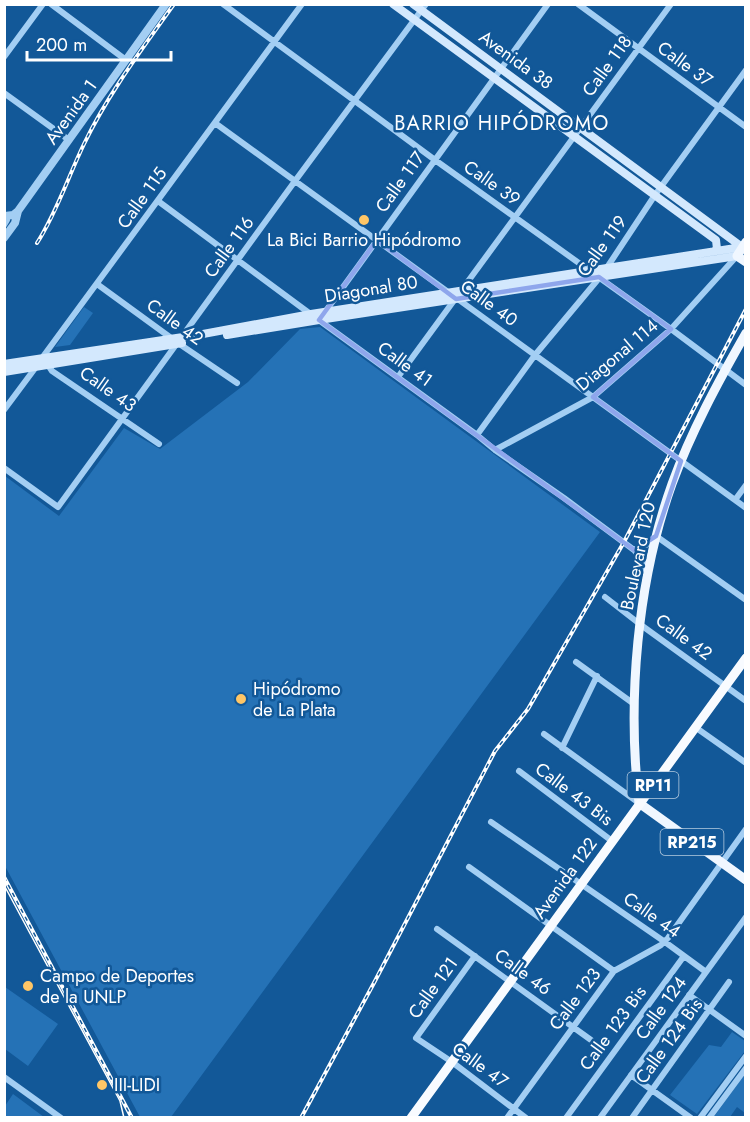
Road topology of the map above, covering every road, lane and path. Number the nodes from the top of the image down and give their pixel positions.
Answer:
1 (43, 4) edge
2 (51, 4) edge
3 (166, 4) edge
4 (223, 4) edge
5 (302, 4) edge
6 (393, 4) edge
7 (413, 4) edge
8 (548, 4) edge
9 (578, 4) edge
10 (671, 4) edge
11 (423, 8) edge
12 (414, 20) junction
13 (275, 42) junction
14 (639, 49) junction
15 (4, 57) edge
16 (126, 60) junction
17 (501, 69) junction
18 (746, 70) edge
19 (494, 78) junction
20 (4, 93) edge
21 (355, 101) junction
22 (719, 107) junction
23 (215, 123) junction
24 (746, 127) edge
25 (581, 128) junction
26 (574, 136) junction
27 (69, 140) junction
28 (435, 160) junction
29 (295, 181) junction
30 (661, 187) junction
31 (655, 195) junction
32 (158, 201) junction
33 (18, 211) junction
34 (5, 215) edge
35 (515, 217) junction
36 (4, 225) edge
37 (4, 238) edge
38 (377, 240) junction
39 (744, 246) edge
40 (714, 251) junction
41 (737, 256) junction
42 (237, 260) junction
43 (746, 262) edge
44 (606, 269) junction
45 (590, 271) junction
46 (599, 277) junction
47 (97, 284) junction
48 (456, 294) junction
49 (311, 314) junction
50 (322, 316) junction
51 (671, 329) junction
52 (746, 333) edge
53 (177, 340) junction
54 (535, 355) junction
55 (45, 361) junction
56 (4, 364) edge
57 (36, 367) junction
58 (725, 370) junction
59 (4, 372) edge
60 (398, 377) junction
61 (237, 383) dead end
62 (746, 385) edge
63 (593, 397) junction
64 (4, 410) edge
65 (122, 419) junction
66 (477, 435) junction
67 (159, 444) dead end
68 (495, 450) junction
69 (681, 461) junction
70 (4, 468) edge
71 (746, 485) edge
72 (735, 500) junction
73 (746, 508) edge
74 (656, 536) junction
75 (634, 550) junction
76 (648, 575) junction
77 (605, 597) dead end
78 (746, 600) edge
79 (640, 625) junction
80 (746, 658) edge
81 (576, 662) dead end
82 (597, 676) junction
83 (725, 686) junction
84 (746, 701) edge
85 (634, 704) junction
86 (695, 727) junction
87 (544, 734) dead end
88 (562, 748) junction
89 (746, 763) edge
90 (519, 771) dead end
91 (639, 803) junction
92 (491, 822) dead end
93 (746, 829) edge
94 (612, 841) junction
95 (722, 863) junction
96 (469, 867) dead end
97 (746, 880) edge
98 (581, 884) junction
99 (746, 917) edge
100 (550, 926) junction
101 (437, 929) dead end
102 (664, 942) junction
103 (475, 956) junction
104 (684, 956) junction
105 (614, 971) junction
106 (705, 972) junction
107 (511, 982) junction
108 (729, 982) dead end
109 (689, 996) junction
110 (710, 1010) junction
111 (573, 1027) junction
112 (746, 1036) edge
113 (416, 1038) joint
114 (591, 1040) dead end
115 (746, 1056) edge
116 (452, 1062) junction
117 (746, 1068) edge
118 (631, 1075) junction
119 (4, 1077) edge
120 (652, 1089) junction
121 (514, 1108) junction
122 (61, 1118) edge
123 (411, 1118) edge
124 (507, 1118) edge
125 (526, 1118) edge
126 (566, 1118) edge
127 (600, 1118) edge
128 (632, 1118) edge
129 (691, 1118) edge
130 (700, 1118) edge
131 (709, 1118) edge

1 - 15 street
2 - 16 street
3 - 16 street, Avenida 1
4 - 13 street, Calle 39
5 - 13 street, Calle 115
6 - 12 main road, Avenida 38
7 - 11 main road, Avenida 38
8 - 17 street, Calle 117
9 - 14 street, Calle 37
10 - 14 street, Calle 118
11 - 12 street, Calle 116
11 - 17 main road, Avenida 38
12 - 19 main road, Avenida 38
12 - 21 street, Calle 116
13 - 21 street, Calle 39
13 - 23 street, Calle 115
14 - 22 street, Calle 37
14 - 25 street, Calle 118
16 - 27 street, Avenida 1
17 - 19 street, Calle 117
17 - 25 main road, Avenida 38
18 - 22 street, Calle 119
19 - 26 main road, Avenida 38
19 - 28 street, Calle 117
20 - 27 street
21 - 28 street, Calle 39
21 - 29 street, Calle 116
22 - 24 street, Calle 37
22 - 30 street, Calle 119
23 - 29 street, Calle 40
23 - 32 street, Calle 115
25 - 26 street, Calle 118
25 - 30 main road, Avenida 38
26 - 31 main road, Avenida 38
26 - 35 street, Calle 118
27 - 33 street, Avenida 1
28 - 35 street, Calle 39
28 - 38 street, Calle 117
29 - 38 street, Calle 40
29 - 42 street, Calle 116
30 - 31 street, Calle 119
30 - 39 main road, Avenida 38
31 - 40 main road, Avenida 38
31 - 44 street, Calle 119
32 - 42 street
32 - 47 street, Calle 115
33 - 34 street
33 - 37 street, Avenida 1
34 - 36 street
35 - 45 street, Calle 39
35 - 48 street, Calle 118
38 - 48 street, Calle 40
38 - 50 street, Calle 117
39 - 40 main road, Diagonal 80
39 - 41 main road
40 - 44 main road, Diagonal 80
41 - 43 main road
41 - 46 main road, Diagonal 80
41 - 51 street, Diagonal 114
42 - 49 street
42 - 53 street, Calle 116
44 - 45 main road, Diagonal 80
44 - 46 street, Calle 119
45 - 46 street, Calle 39
45 - 48 main road, Diagonal 80
46 - 48 main road, Diagonal 80
46 - 51 street, Calle 39
46 - 54 street, Calle 119
47 - 53 street, Calle 42
47 - 55 street, Calle 115
48 - 50 main road, Diagonal 80
48 - 54 street, Calle 40
48 - 60 street, Calle 118
49 - 50 main road, Diagonal 80
49 - 53 main road, Diagonal 80
50 - 53 main road, Diagonal 80
50 - 60 street, Calle 41
51 - 58 street, Calle 39
51 - 63 street, Diagonal 114
52 - 58 main road, Boulevard 120
53 - 55 main road, Diagonal 80
53 - 61 street, Calle 42
53 - 65 street, Calle 116
54 - 63 street, Calle 40
54 - 66 street, Calle 119
55 - 56 main road, Diagonal 80
55 - 57 main road, Diagonal 80
55 - 65 street, Calle 43
57 - 59 main road, Diagonal 80
57 - 64 street
58 - 62 street, Calle 39
58 - 69 main road, Boulevard 120
60 - 66 street, Calle 41
63 - 68 street, Diagonal 114
63 - 69 street, Calle 40
65 - 67 street, Calle 43
65 - 70 street, Calle 116
66 - 68 street, Calle 41
68 - 75 street, Calle 41
69 - 72 street, Calle 40
69 - 74 main road, Boulevard 120
71 - 72 street
72 - 73 street, Calle 40
74 - 75 street
74 - 76 main road, Boulevard 120
74 - 78 street
75 - 76 street, Calle 41
76 - 79 main road, Boulevard 120
77 - 79 street, Calle 42
79 - 83 street, Calle 42
79 - 85 main road, Boulevard 120
80 - 83 highway, Avenida 122 / RP11
81 - 82 street
82 - 85 street
82 - 88 street
83 - 84 street, Calle 42
83 - 86 highway, Avenida 122 / RP11
85 - 91 main road, Boulevard 120
86 - 89 street
86 - 91 highway, Avenida 122 / RP11
87 - 88 street
88 - 91 street
90 - 94 street, Calle 43 Bis
91 - 94 highway, Avenida 122 / RP11
91 - 95 main road, RP215
92 - 98 street, Calle 44
93 - 95 street, Calle 123
94 - 98 highway, Avenida 122 / RP11
95 - 97 main road, RP215
95 - 102 street, Calle 123
96 - 100 street
98 - 100 highway, Avenida 122 / RP11
98 - 102 street, Calle 44
99 - 106 street, Calle 124
100 - 105 street
100 - 107 highway, Avenida 122 / RP11
101 - 103 street, Calle 46
102 - 104 street, Calle 44
102 - 105 street, Calle 123
103 - 107 street, Calle 46
103 - 113 street, Calle 121
104 - 106 street, Calle 44
104 - 126 street, Calle 123 Bis
105 - 111 street, Calle 123
106 - 109 street, Calle 124
107 - 111 street, Calle 46
107 - 116 highway, Avenida 122 / RP11
108 - 110 street, Calle 124 Bis
109 - 110 street
109 - 118 street, Calle 124
110 - 112 street
110 - 120 street, Calle 124 Bis
111 - 114 street, Calle 46
111 - 121 street, Calle 123
113 - 116 street, Calle 47
115 - 130 street
116 - 121 street, Calle 47
116 - 123 highway, Avenida 122 / RP11
117 - 131 street
118 - 120 street
118 - 127 street, Calle 124
119 - 122 street
120 - 128 street, Calle 124 Bis
120 - 129 street
121 - 124 street, Calle 123
121 - 125 street, Calle 47

